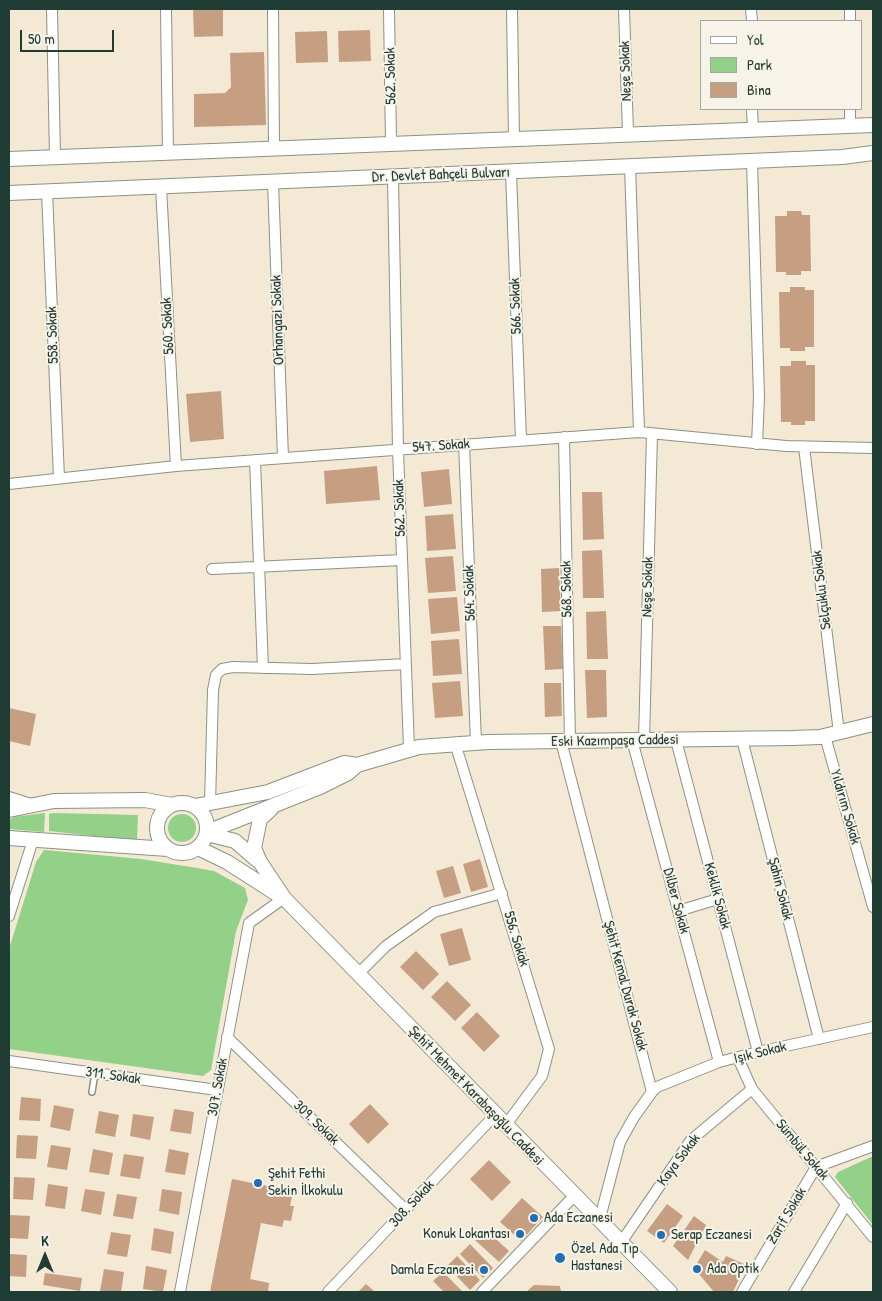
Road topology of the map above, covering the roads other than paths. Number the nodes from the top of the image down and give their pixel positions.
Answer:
1 (52, 9) edge
2 (166, 9) edge
3 (273, 9) edge
4 (389, 9) edge
5 (512, 9) edge
6 (624, 9) edge
7 (752, 110) edge
8 (850, 110) edge
9 (873, 124) edge
10 (850, 127) junction
11 (752, 129) junction
12 (628, 133) junction
13 (514, 138) junction
14 (391, 143) junction
15 (274, 148) junction
16 (168, 153) junction
17 (873, 153) edge
18 (54, 158) junction
19 (9, 160) edge
20 (752, 161) junction
21 (630, 166) junction
22 (512, 172) junction
23 (393, 177) junction
24 (273, 182) junction
25 (161, 187) junction
26 (47, 192) junction
27 (9, 193) edge
28 (639, 432) junction
29 (652, 434) junction
30 (564, 437) junction
31 (521, 440) junction
32 (464, 444) junction
33 (757, 444) junction
34 (804, 447) junction
35 (873, 448) edge
36 (398, 449) junction
37 (283, 458) junction
38 (255, 460) junction
39 (176, 466) junction
40 (59, 478) junction
41 (9, 484) edge
42 (402, 560) junction
43 (260, 566) junction
44 (212, 569) dead end
45 (406, 664) junction
46 (263, 668) junction
47 (873, 724) edge
48 (832, 734) junction
49 (742, 739) junction
50 (638, 740) junction
51 (676, 740) junction
52 (566, 741) junction
53 (476, 742) junction
54 (456, 743) junction
55 (410, 749) junction
56 (357, 765) junction
57 (9, 797) edge
58 (210, 804) junction
59 (277, 804) junction
60 (32, 805) junction
61 (172, 805) junction
62 (195, 806) junction
63 (9, 810) edge
64 (207, 833) junction
65 (9, 838) edge
66 (33, 840) junction
67 (198, 848) junction
68 (168, 849) junction
69 (260, 862) junction
70 (502, 893) junction
71 (284, 898) junction
72 (718, 900) junction
73 (873, 907) edge
74 (678, 911) junction
75 (9, 916) edge
76 (358, 974) junction
77 (873, 1028) edge
78 (227, 1037) junction
79 (819, 1040) junction
80 (758, 1052) junction
81 (738, 1058) junction
82 (9, 1061) edge
83 (720, 1062) junction
84 (96, 1073) junction
85 (752, 1089) junction
86 (217, 1090) junction
87 (92, 1092) dead end
88 (652, 1092) junction
89 (500, 1120) junction
90 (873, 1146) edge
91 (816, 1167) junction
92 (574, 1196) junction
93 (847, 1203) junction
94 (406, 1210) junction
95 (599, 1222) junction
96 (873, 1237) edge
97 (620, 1244) junction
98 (180, 1292) edge
99 (328, 1292) edge
100 (482, 1292) edge
101 (670, 1292) edge
102 (742, 1292) edge
103 (794, 1292) edge

1 - 18 street
2 - 16 street
3 - 15 street
4 - 14 street, 562. Sokak
5 - 13 street
6 - 12 street, Neşe Sokak
7 - 11 street
8 - 10 street
9 - 10 street
10 - 11 street
11 - 12 street
12 - 13 street
13 - 14 street
14 - 15 street
15 - 16 street
16 - 18 street
17 - 20 street, Dr. Devlet Bahçeli Bulvarı
18 - 19 street
20 - 21 street, Dr. Devlet Bahçeli Bulvarı
20 - 33 street
21 - 22 street, Dr. Devlet Bahçeli Bulvarı
21 - 28 street
22 - 23 street, Dr. Devlet Bahçeli Bulvarı
22 - 31 street, 566. Sokak
23 - 24 street, Dr. Devlet Bahçeli Bulvarı
23 - 36 street, 562. Sokak
24 - 25 street, Dr. Devlet Bahçeli Bulvarı
24 - 37 street, Orhangazi Sokak
25 - 26 street, Dr. Devlet Bahçeli Bulvarı
25 - 39 street, 560. Sokak
26 - 27 street, Dr. Devlet Bahçeli Bulvarı
26 - 40 street, 558. Sokak
28 - 29 street, 547. Sokak
28 - 30 street, 547. Sokak
29 - 33 street, 547. Sokak
29 - 50 street, Neşe Sokak
30 - 31 street, 547. Sokak
30 - 52 street, 568. Sokak
31 - 32 street, 547. Sokak
32 - 36 street, 547. Sokak
32 - 53 street, 564. Sokak
33 - 34 street, 547. Sokak
34 - 35 street, 547. Sokak
34 - 48 street, Selçuklu Sokak
36 - 37 street, 547. Sokak
36 - 42 street, 562. Sokak
37 - 38 street, 547. Sokak
38 - 39 street, 547. Sokak
38 - 43 street
39 - 40 street, 547. Sokak
40 - 41 street, 547. Sokak
42 - 43 street
42 - 45 street, 562. Sokak
43 - 44 street
43 - 46 street
45 - 46 street
45 - 55 street, 562. Sokak
46 - 58 street
47 - 48 street, Eski Kazımpaşa Caddesi
48 - 49 street, Eski Kazımpaşa Caddesi
48 - 73 street, Yıldırım Sokak
49 - 51 street, Eski Kazımpaşa Caddesi
49 - 79 street, Şahin Sokak
50 - 51 street, Eski Kazımpaşa Caddesi
50 - 52 street, Eski Kazımpaşa Caddesi
50 - 74 street, Dilber Sokak
51 - 72 street, Keklik Sokak
52 - 53 street, Eski Kazımpaşa Caddesi
52 - 88 street, Şehit Kemal Durak Sokak
53 - 54 street, Eski Kazımpaşa Caddesi
54 - 55 street, Eski Kazımpaşa Caddesi
54 - 70 street, 556. Sokak
55 - 56 street, Eski Kazımpaşa Caddesi
56 - 58 street, Eski Kazımpaşa Caddesi
56 - 59 street, Eski Kazımpaşa Caddesi
57 - 60 street
58 - 62 street, Eski Kazımpaşa Caddesi
59 - 64 street, Eski Kazımpaşa Caddesi
59 - 69 street
60 - 61 street
60 - 63 street
61 - 62 street
61 - 68 street
62 - 64 street
64 - 67 street
64 - 69 street
65 - 66 street
66 - 68 street
66 - 75 street
67 - 68 street
67 - 71 street, Şehit Mehmet Karabaşoğlu Caddesi
69 - 71 street, Şehit Mehmet Karabaşoğlu Caddesi
70 - 76 street
70 - 89 street, 556. Sokak
71 - 76 street, Şehit Mehmet Karabaşoğlu Caddesi
71 - 78 street, 307. Sokak
72 - 74 street
72 - 80 street, Keklik Sokak
74 - 83 street, Dilber Sokak
76 - 89 street, Şehit Mehmet Karabaşoğlu Caddesi
77 - 79 street, Işık Sokak
78 - 86 street, 307. Sokak
78 - 94 street, 309. Sokak
79 - 80 street, Işık Sokak
80 - 81 street, Işık Sokak
81 - 83 street, Işık Sokak
81 - 85 street, Sümbül Sokak
82 - 84 street, 311. Sokak
83 - 88 street, Işık Sokak
84 - 86 street, 311. Sokak
84 - 87 lane
85 - 91 street, Sümbül Sokak
85 - 97 street, Kaya Sokak
86 - 98 street, 307. Sokak
88 - 95 street
89 - 92 street, Şehit Mehmet Karabaşoğlu Caddesi
89 - 94 street, 308. Sokak
90 - 91 street
91 - 93 street, Sümbül Sokak
91 - 102 street, Zarif Sokak
92 - 95 street, Şehit Mehmet Karabaşoğlu Caddesi
92 - 100 street
93 - 96 street, Sümbül Sokak
93 - 103 street
94 - 99 street, 308. Sokak
95 - 97 street, Şehit Mehmet Karabaşoğlu Caddesi
97 - 101 street, Şehit Mehmet Karabaşoğlu Caddesi

